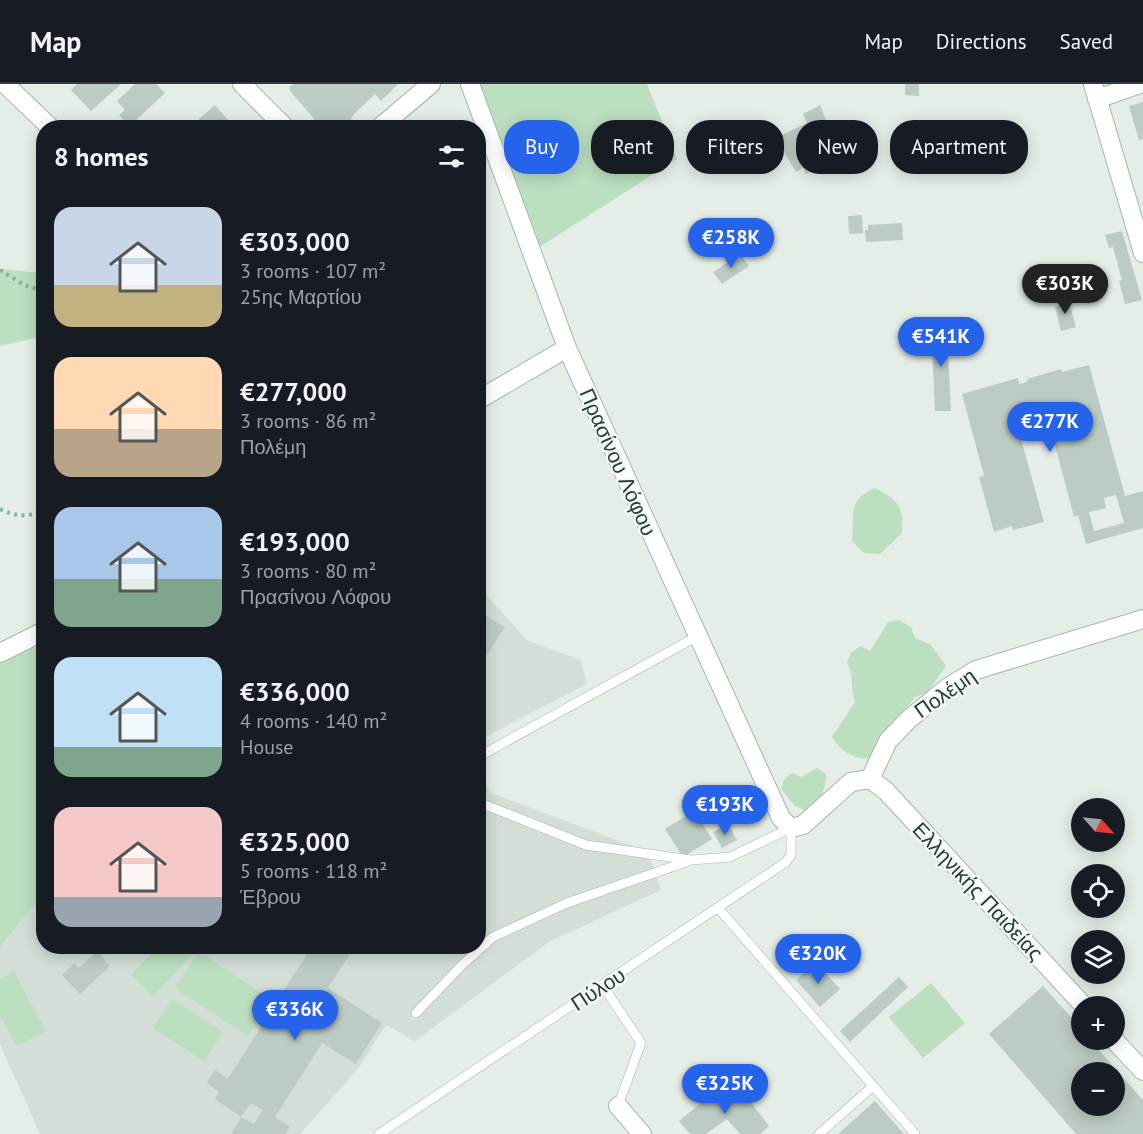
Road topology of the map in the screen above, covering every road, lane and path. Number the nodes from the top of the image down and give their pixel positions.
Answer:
1 (4, 84) edge
2 (242, 84) edge
3 (430, 84) edge
4 (470, 84) edge
5 (1140, 84) edge
6 (1095, 91) edge
7 (42, 120) edge
8 (278, 120) edge
9 (388, 120) edge
10 (483, 120) edge
11 (486, 128) edge
12 (1143, 253) edge
13 (0, 270) edge
14 (36, 289) edge
15 (567, 348) junction
16 (486, 395) edge
17 (0, 509) edge
18 (36, 514) edge
19 (1143, 619) edge
20 (36, 635) edge
21 (696, 637) junction
22 (0, 653) edge
23 (486, 753) edge
24 (870, 779) junction
25 (486, 805) edge
26 (791, 828) junction
27 (691, 860) junction
28 (719, 909) junction
29 (486, 943) edge
30 (474, 954) edge
31 (603, 986) junction
32 (1075, 996) edge
33 (416, 1012) dead end
34 (1123, 1050) edge
35 (1143, 1071) edge
36 (873, 1086) junction
37 (618, 1106) joint
38 (379, 1134) edge
39 (642, 1134) edge
40 (819, 1134) edge
41 (915, 1134) edge

1 - 7 street
2 - 8 street
3 - 9 street
4 - 10 street, Πρασίνου Λόφου
5 - 6 street
6 - 12 street
11 - 15 street, Πρασίνου Λόφου
13 - 14 path
15 - 16 street
15 - 21 street, Πρασίνου Λόφου
17 - 18 path
19 - 24 street, Πολέμη
20 - 22 street
21 - 23 lane
21 - 26 street, Πρασίνου Λόφου
24 - 26 street
24 - 32 street, Ελληνικής Παιδείας
25 - 27 lane
26 - 27 lane
26 - 28 lane, Πύλου
27 - 29 lane
28 - 31 lane, Πύλου
28 - 36 lane
30 - 33 lane
31 - 37 lane
31 - 38 lane, Πύλου
34 - 35 street
36 - 40 lane
36 - 41 lane
37 - 39 street

